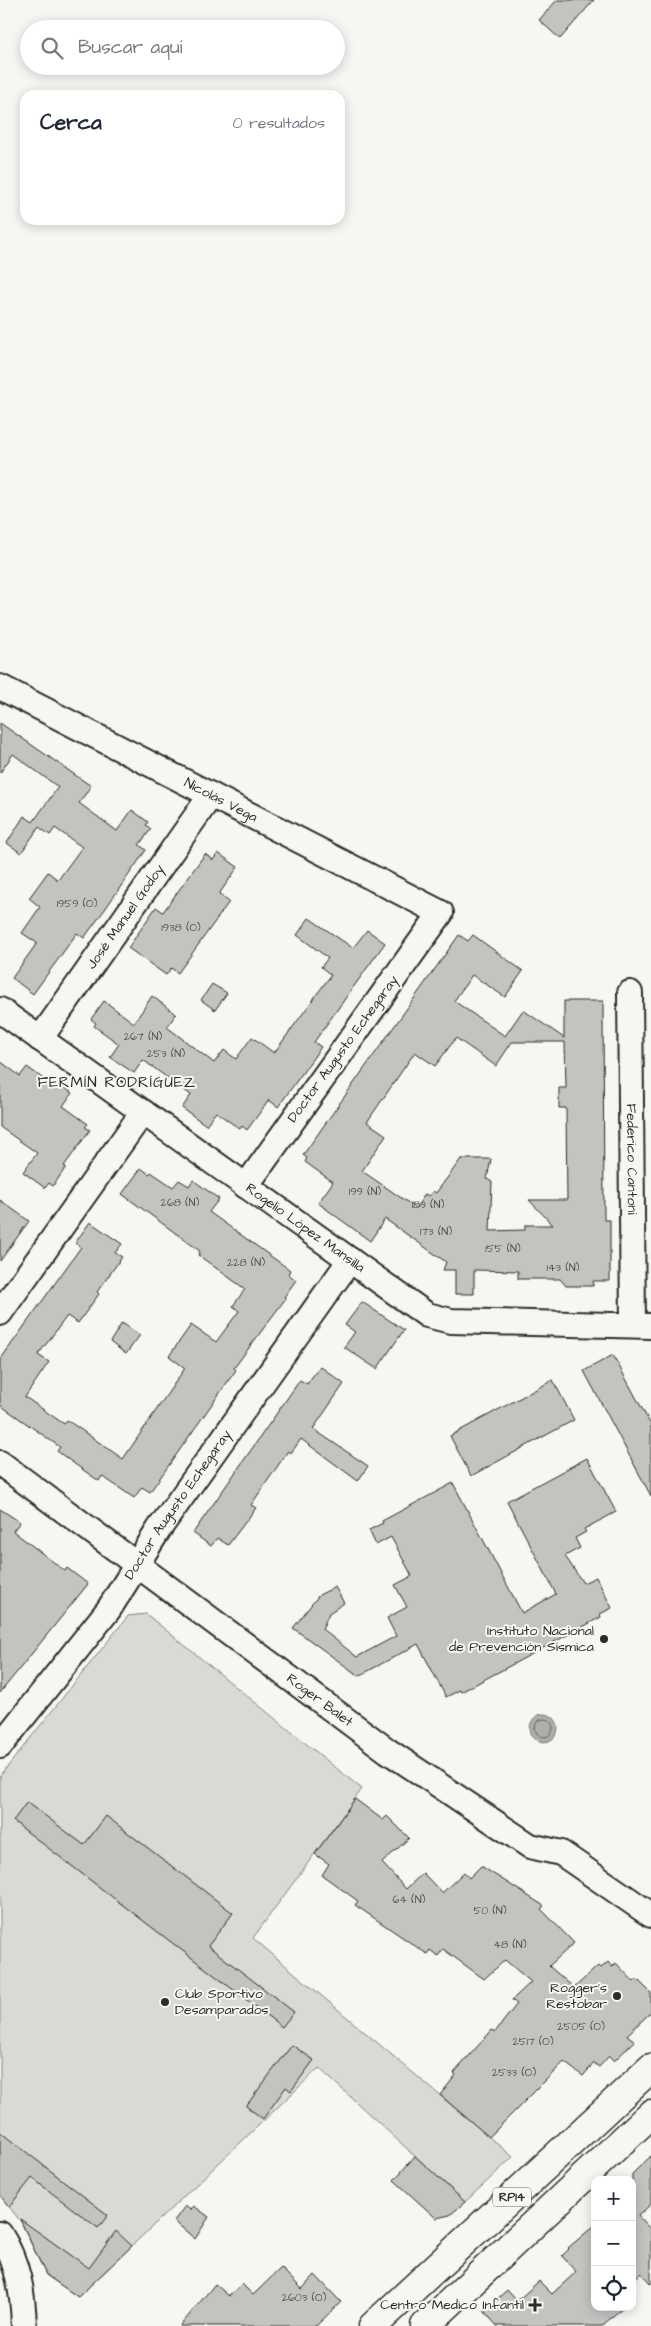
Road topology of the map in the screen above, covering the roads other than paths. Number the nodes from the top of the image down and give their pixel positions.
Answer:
1 (0, 687) edge
2 (211, 795) junction
3 (440, 913) joint
4 (630, 993) dead end
5 (0, 1010) edge
6 (40, 1038) junction
7 (143, 1112) junction
8 (246, 1186) junction
9 (350, 1260) junction
10 (0, 1313) edge
11 (642, 1325) edge
12 (0, 1464) edge
13 (136, 1564) junction
14 (1, 1741) edge
15 (651, 1915) edge
16 (651, 2068) edge
17 (651, 2114) edge
18 (0, 2234) edge
19 (24, 2326) edge
20 (373, 2326) edge
21 (425, 2326) edge

1 - 2 street, Nicolás Vega
2 - 3 street, Nicolás Vega
2 - 6 street, José Manuel Godoy
3 - 8 street, Doctor Augusto Echegaray
4 - 11 street, Federico Cantoni
5 - 6 street, Rogelio López Mansilla
6 - 7 street, Rogelio López Mansilla
7 - 8 street, Rogelio López Mansilla
7 - 10 street
8 - 9 street, Rogelio López Mansilla
9 - 11 street, Rogelio López Mansilla
9 - 13 street, Doctor Augusto Echegaray
12 - 13 street, Roger Balet
13 - 14 street, Doctor Augusto Echegaray
13 - 15 street, Roger Balet
16 - 20 main road, RP14
17 - 21 main road, RP14
18 - 19 street

